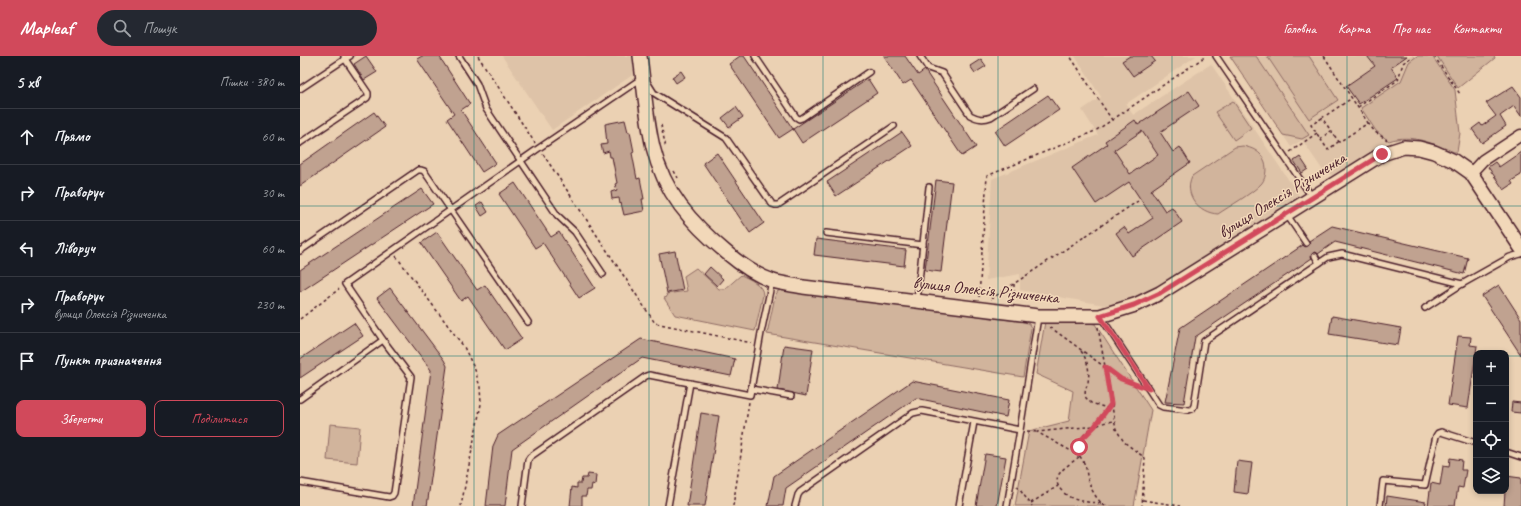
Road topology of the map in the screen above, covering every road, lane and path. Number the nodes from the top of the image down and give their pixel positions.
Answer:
1 (459, 56) edge
2 (478, 56) edge
3 (640, 56) edge
4 (755, 56) edge
5 (920, 56) edge
6 (1070, 56) edge
7 (1206, 56) edge
8 (1216, 56) edge
9 (1324, 56) edge
10 (1413, 56) edge
11 (1434, 56) edge
12 (346, 57) edge
13 (869, 72) dead end
14 (643, 77) junction
15 (300, 89) edge
16 (1033, 89) dead end
17 (1460, 94) dead end
18 (1352, 98) junction
19 (1358, 107) junction
20 (1322, 118) junction
21 (1112, 120) junction
22 (660, 121) dead end
23 (1368, 123) junction
24 (894, 126) dead end
25 (1331, 131) junction
26 (1317, 133) junction
27 (1521, 135) edge
28 (1320, 139) junction
29 (1389, 141) dead end
30 (1338, 142) junction
31 (300, 144) edge
32 (539, 148) junction
33 (667, 154) dead end
34 (1285, 156) junction
35 (521, 161) junction
36 (673, 168) dead end
37 (1471, 173) junction
38 (678, 179) dead end
39 (929, 187) dead end
40 (1313, 197) junction
41 (1138, 202) dead end
42 (451, 210) junction
43 (1286, 214) junction
44 (826, 232) dead end
45 (1306, 243) dead end
46 (923, 245) junction
47 (1521, 248) edge
48 (300, 251) edge
49 (392, 251) junction
50 (1521, 254) edge
51 (1315, 256) dead end
52 (1319, 263) junction
53 (603, 274) dead end
54 (773, 281) junction
55 (345, 284) junction
56 (1014, 284) junction
57 (1462, 284) junction
58 (916, 301) junction
59 (979, 301) dead end
60 (986, 302) dead end
61 (1014, 306) dead end
62 (1425, 308) dead end
63 (300, 318) edge
64 (1038, 319) junction
65 (1099, 320) junction
66 (528, 322) dead end
67 (383, 340) junction
68 (759, 344) junction
69 (1079, 348) junction
70 (1105, 367) junction
71 (690, 382) junction
72 (1149, 389) junction
73 (751, 392) junction
74 (791, 396) dead end
75 (300, 399) edge
76 (1111, 404) junction
77 (1107, 408) junction
78 (1113, 421) junction
79 (974, 422) junction
80 (1095, 426) junction
81 (1020, 430) junction
82 (1037, 432) junction
83 (1473, 442) edge
84 (1509, 453) edge
85 (1080, 456) junction
86 (1521, 457) edge
87 (1012, 478) junction
88 (300, 482) edge
89 (1058, 486) junction
90 (1142, 500) junction
91 (1092, 503) junction
92 (1101, 503) junction
93 (1031, 505) edge
94 (461, 506) edge
95 (522, 506) edge
96 (668, 506) edge
97 (733, 506) edge
98 (795, 506) edge
99 (959, 506) edge
100 (1007, 506) edge
101 (1095, 506) edge
102 (1105, 506) edge
103 (1142, 506) edge
104 (1180, 506) edge
105 (1380, 506) edge

1 - 35 lane
2 - 32 path
3 - 14 street, вулиця Олексія Різниченка
4 - 13 lane
5 - 16 lane
6 - 21 path
7 - 21 path
8 - 34 lane
9 - 18 path
10 - 19 path
11 - 17 path
12 - 15 lane
12 - 31 lane
14 - 24 lane
14 - 32 lane
14 - 54 street, вулиця Олексія Різниченка
18 - 19 path
18 - 20 path
19 - 23 path
20 - 25 path
20 - 26 path
21 - 59 path
22 - 33 path
23 - 29 path
23 - 30 path
25 - 28 path
25 - 30 path
26 - 28 path
26 - 34 path
27 - 37 street
28 - 30 path
32 - 35 lane
32 - 68 path
34 - 40 lane
35 - 42 lane
35 - 53 lane
36 - 38 path
37 - 40 street, вулиця Олексія Різниченка
37 - 47 street
39 - 46 lane
40 - 43 street, вулиця Олексія Різниченка
41 - 56 path
42 - 48 lane
42 - 49 lane
42 - 66 lane
43 - 45 lane
43 - 65 street, вулиця Олексія Різниченка
44 - 46 lane
46 - 58 lane
49 - 55 lane
49 - 94 path
50 - 57 lane
51 - 52 lane
52 - 57 lane
52 - 72 lane
54 - 58 street, вулиця Олексія Різниченка
54 - 68 lane
55 - 63 path
55 - 67 lane
56 - 60 path
56 - 61 path
57 - 62 lane
58 - 64 street, вулиця Олексія Різниченка
64 - 65 street, вулиця Олексія Різниченка
64 - 69 path
64 - 81 lane
65 - 70 path
65 - 72 lane
67 - 75 lane
67 - 88 lane
68 - 73 lane
69 - 70 path
69 - 77 path
70 - 72 path
70 - 76 path
71 - 73 lane
71 - 95 lane
71 - 96 lane
73 - 74 lane
73 - 97 path
76 - 77 path
76 - 78 path
77 - 80 path
78 - 80 path
78 - 90 path
79 - 81 lane
79 - 98 lane
79 - 99 lane
80 - 82 path
80 - 85 path
81 - 82 path
81 - 87 lane
82 - 85 path
83 - 105 lane
84 - 86 lane
85 - 89 path
85 - 92 path
87 - 93 path
87 - 100 lane
89 - 91 path
89 - 93 path
90 - 103 path
90 - 104 path
91 - 92 path
91 - 101 path
92 - 102 path

